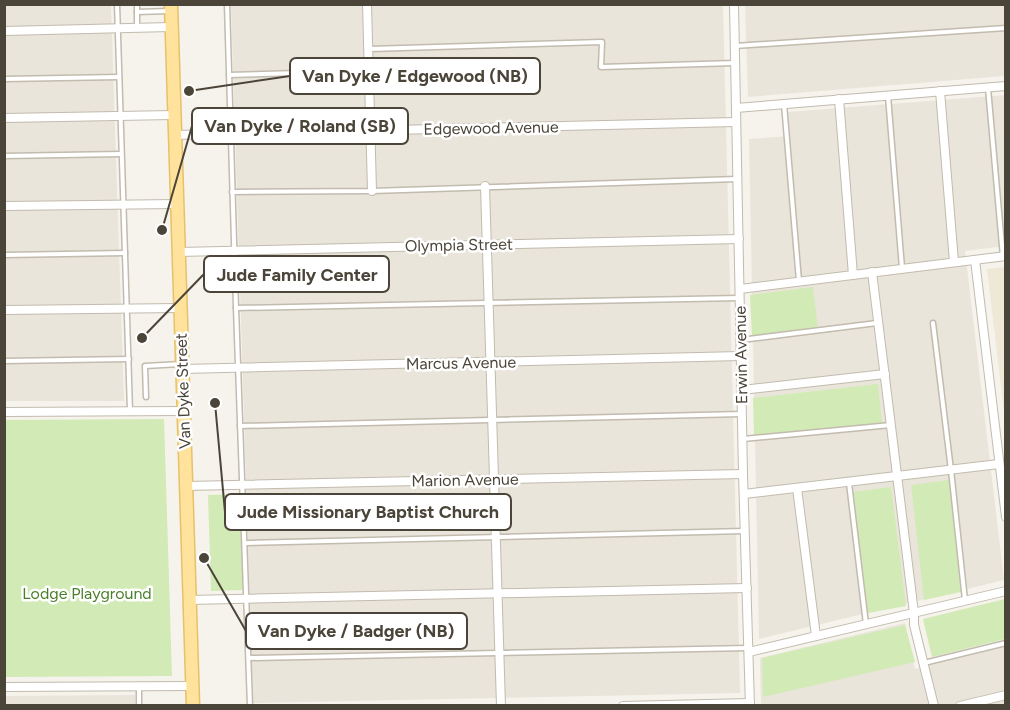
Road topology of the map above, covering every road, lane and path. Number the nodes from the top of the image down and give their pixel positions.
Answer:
1 (117, 4) edge
2 (137, 4) edge
3 (227, 4) edge
4 (367, 4) edge
5 (734, 4) edge
6 (171, 8) edge
7 (137, 12) junction
8 (171, 27) junction
9 (137, 28) junction
10 (1005, 28) edge
11 (118, 29) junction
12 (4, 31) edge
13 (735, 46) junction
14 (368, 49) junction
15 (735, 63) junction
16 (369, 71) junction
17 (229, 75) junction
18 (119, 77) junction
19 (4, 79) edge
20 (1005, 86) edge
21 (988, 87) junction
22 (940, 91) junction
23 (888, 96) junction
24 (839, 99) junction
25 (783, 104) junction
26 (736, 108) junction
27 (173, 115) junction
28 (120, 116) junction
29 (4, 118) edge
30 (736, 122) junction
31 (371, 130) junction
32 (231, 134) junction
33 (174, 135) junction
34 (121, 154) junction
35 (4, 156) edge
36 (737, 179) junction
37 (485, 186) junction
38 (372, 191) junction
39 (232, 192) junction
40 (177, 204) junction
41 (123, 205) junction
42 (4, 206) edge
43 (739, 239) junction
44 (487, 245) junction
45 (234, 250) junction
46 (178, 252) junction
47 (125, 253) junction
48 (4, 255) edge
49 (1004, 256) edge
50 (975, 260) junction
51 (954, 262) junction
52 (902, 268) junction
53 (872, 272) junction
54 (853, 275) junction
55 (799, 281) junction
56 (740, 293) junction
57 (489, 303) junction
58 (127, 308) junction
59 (180, 308) junction
60 (236, 308) junction
61 (4, 310) edge
62 (878, 323) junction
63 (933, 323) dead end
64 (741, 340) junction
65 (741, 356) junction
66 (129, 359) junction
67 (4, 361) edge
68 (490, 362) junction
69 (182, 367) junction
70 (238, 368) junction
71 (885, 374) junction
72 (742, 390) junction
73 (146, 397) dead end
74 (130, 411) junction
75 (183, 411) junction
76 (4, 412) edge
77 (742, 414) junction
78 (492, 420) junction
79 (891, 425) junction
80 (240, 426) junction
81 (743, 439) junction
82 (999, 464) junction
83 (951, 470) junction
84 (743, 474) junction
85 (897, 476) junction
86 (494, 480) junction
87 (849, 482) junction
88 (242, 485) junction
89 (186, 486) junction
90 (797, 488) junction
91 (744, 495) junction
92 (1005, 517) edge
93 (745, 531) junction
94 (496, 537) junction
95 (244, 543) junction
96 (747, 588) junction
97 (1005, 591) edge
98 (498, 594) junction
99 (247, 599) junction
100 (189, 600) junction
101 (965, 600) junction
102 (914, 613) junction
103 (866, 624) junction
104 (816, 636) junction
105 (1005, 643) edge
106 (749, 650) junction
107 (500, 652) junction
108 (249, 658) junction
109 (923, 663) junction
110 (138, 686) junction
111 (192, 686) junction
112 (4, 687) edge
113 (1005, 695) edge
114 (750, 704) edge
115 (139, 705) edge
116 (193, 705) edge
117 (250, 705) edge
118 (501, 705) edge
119 (623, 705) edge
120 (680, 705) edge
121 (934, 705) edge
122 (960, 705) edge

1 - 11 lane
2 - 7 lane
3 - 17 lane
4 - 14 street
5 - 13 street, Erwin Avenue
6 - 7 lane
6 - 8 main road, Van Dyke Street
7 - 9 lane
8 - 9 street
8 - 27 main road, Van Dyke Street
9 - 11 street
10 - 13 lane
11 - 12 street
11 - 18 lane
13 - 15 street, Erwin Avenue
14 - 15 lane
14 - 16 street
15 - 26 street, Erwin Avenue
16 - 17 lane
16 - 31 street
17 - 32 lane
18 - 19 lane
18 - 28 lane
20 - 21 street
21 - 22 street
21 - 49 lane
22 - 23 street
22 - 51 street
23 - 24 street
23 - 52 lane
24 - 25 street
24 - 54 street
25 - 26 street
25 - 55 lane
26 - 30 street, Erwin Avenue
27 - 28 street
27 - 33 main road, Van Dyke Street
28 - 29 street
28 - 34 lane
30 - 31 street, Edgewood Avenue
30 - 36 street, Erwin Avenue
31 - 32 street, Edgewood Avenue
31 - 38 street
32 - 33 street, Edgewood Avenue
32 - 39 lane
33 - 40 main road, Van Dyke Street
34 - 35 lane
34 - 41 lane
36 - 37 lane
36 - 43 street, Erwin Avenue
37 - 38 lane
37 - 44 street
38 - 39 lane
39 - 45 lane
40 - 41 street
40 - 46 main road, Van Dyke Street
41 - 42 street
41 - 47 lane
43 - 44 street, Olympia Street
43 - 56 street, Erwin Avenue
44 - 45 street, Olympia Street
44 - 57 street
45 - 46 street, Olympia Street
45 - 60 lane
46 - 59 main road, Van Dyke Street
47 - 48 lane
47 - 58 lane
49 - 50 street
50 - 51 street
50 - 82 street
51 - 52 street
52 - 53 street
53 - 54 street
53 - 62 street
54 - 55 street
55 - 56 street
56 - 57 lane
56 - 64 street, Erwin Avenue
57 - 60 lane
57 - 68 street
58 - 59 street
58 - 61 street
58 - 66 lane
59 - 69 main road, Van Dyke Street
60 - 70 lane
62 - 64 lane
62 - 71 street
63 - 83 lane
64 - 65 street, Erwin Avenue
65 - 68 street, Marcus Avenue
65 - 72 street, Erwin Avenue
66 - 67 lane
66 - 74 lane
68 - 70 street, Marcus Avenue
68 - 78 street
69 - 70 street, Marcus Avenue
69 - 73 lane
69 - 75 main road, Van Dyke Street
70 - 80 lane
71 - 72 street
71 - 79 street
72 - 77 street, Erwin Avenue
74 - 75 street
74 - 76 street
75 - 89 main road, Van Dyke Street
77 - 78 lane
77 - 81 street, Erwin Avenue
78 - 80 lane
78 - 86 street
79 - 81 lane
79 - 85 street
80 - 88 lane
81 - 84 street, Erwin Avenue
82 - 83 street
82 - 92 street
83 - 85 street
83 - 101 lane
84 - 86 street, Marion Avenue
84 - 91 street, Erwin Avenue
85 - 87 street
85 - 102 street
86 - 88 street, Marion Avenue
86 - 94 street
87 - 90 street
87 - 103 lane
88 - 89 street, Marion Avenue
88 - 95 lane
89 - 100 main road, Van Dyke Street
90 - 91 street
90 - 104 street
91 - 93 street, Erwin Avenue
93 - 94 lane
93 - 96 street, Erwin Avenue
94 - 95 lane
94 - 98 street
95 - 99 lane
96 - 98 street
96 - 106 street, Erwin Avenue
97 - 101 street
98 - 99 street
98 - 107 street
99 - 100 street
99 - 108 lane
100 - 111 main road, Van Dyke Street
101 - 102 street
102 - 103 street
102 - 109 street
103 - 104 street
104 - 106 street
105 - 109 lane
106 - 107 lane
106 - 114 street, Erwin Avenue
107 - 108 lane
107 - 118 street
108 - 117 lane
109 - 121 street
110 - 111 street
110 - 112 street
110 - 115 lane
111 - 116 main road, Van Dyke Street
113 - 122 street
114 - 120 street
119 - 120 street

